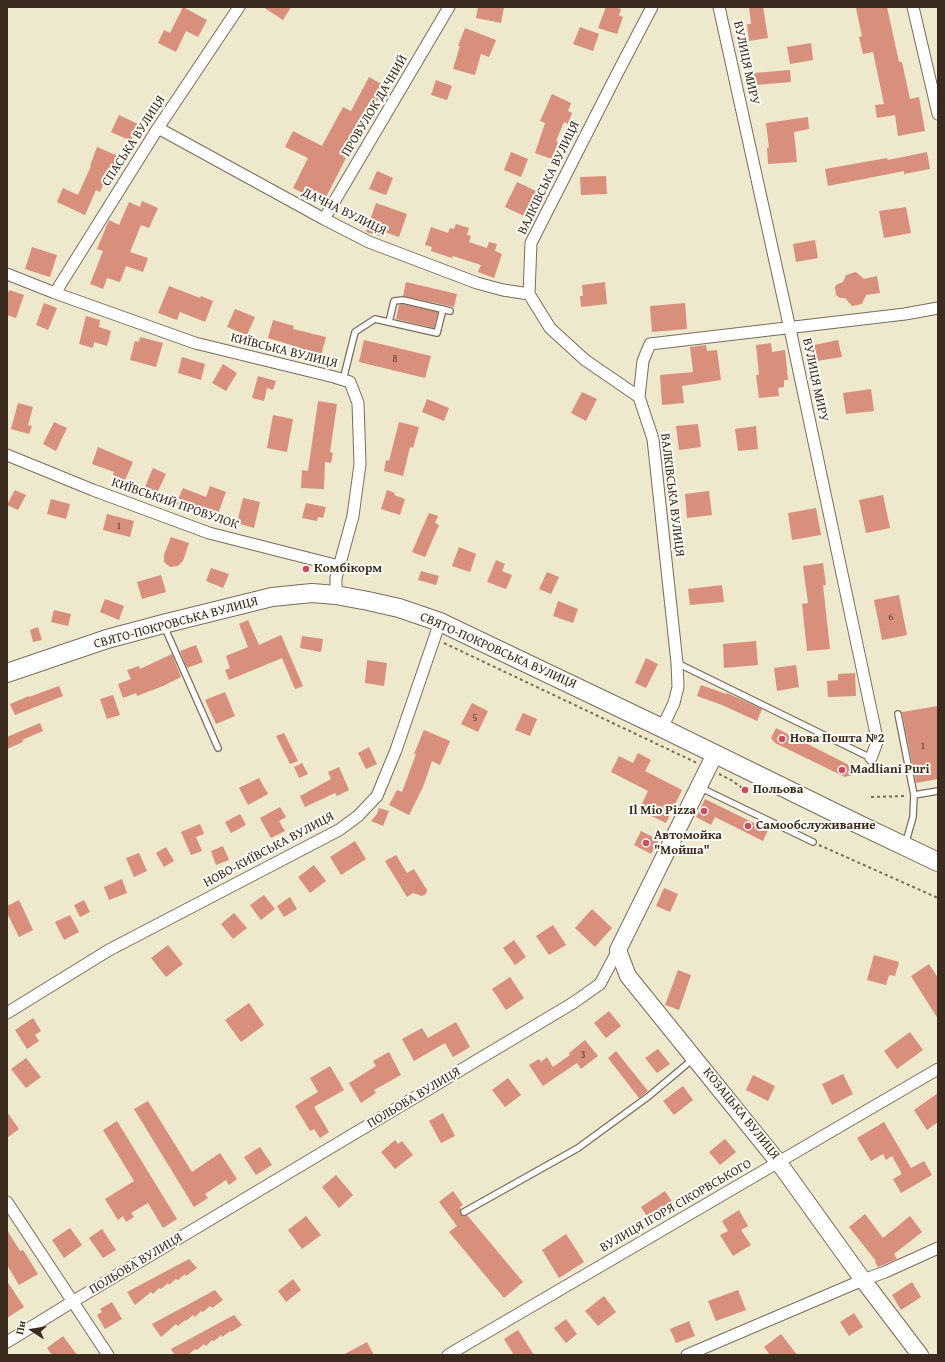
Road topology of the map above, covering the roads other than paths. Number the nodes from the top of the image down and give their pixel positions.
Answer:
1 (240, 7) edge
2 (449, 7) edge
3 (652, 7) edge
4 (719, 7) edge
5 (913, 7) edge
6 (938, 114) edge
7 (158, 128) junction
8 (324, 219) junction
9 (7, 274) edge
10 (55, 293) junction
11 (529, 294) junction
12 (938, 308) edge
13 (443, 309) junction
14 (450, 312) dead end
15 (389, 322) junction
16 (790, 329) junction
17 (344, 380) junction
18 (639, 397) junction
19 (7, 455) edge
20 (339, 566) junction
21 (336, 595) junction
22 (163, 624) junction
23 (437, 630) junction
24 (677, 663) junction
25 (7, 673) edge
26 (898, 714) dead end
27 (662, 728) junction
28 (218, 748) dead end
29 (871, 758) joint
30 (711, 761) junction
31 (698, 787) junction
32 (938, 791) edge
33 (914, 795) junction
34 (813, 842) road end
35 (905, 846) junction
36 (938, 862) edge
37 (618, 950) junction
38 (7, 1013) edge
39 (695, 1058) junction
40 (938, 1069) edge
41 (779, 1163) junction
42 (7, 1202) edge
43 (464, 1212) dead end
44 (938, 1248) edge
45 (863, 1280) junction
46 (72, 1302) junction
47 (7, 1342) edge
48 (108, 1355) edge
49 (448, 1355) edge
50 (687, 1355) edge
51 (920, 1355) edge

1 - 7 street, СПАСЬКА ВУЛИЦЯ
2 - 8 street, ПРОВУЛОК ДАЧНИЙ
3 - 11 street, ВАЛКІВСЬКА ВУЛИЦЯ
4 - 16 street, ВУЛИЦЯ МИРУ
5 - 6 street
7 - 8 street, ДАЧНА ВУЛИЦЯ
7 - 10 street, СПАСЬКА ВУЛИЦЯ
8 - 11 street, ДАЧНА ВУЛИЦЯ
9 - 10 street, КИЇВСЬКА ВУЛИЦЯ
10 - 17 street, КИЇВСЬКА ВУЛИЦЯ
11 - 18 street
12 - 16 street
13 - 14 lane
13 - 15 lane
13 - 15 lane
15 - 17 lane
16 - 18 street
16 - 29 street, ВУЛИЦЯ МИРУ
17 - 20 street, КИЇВСЬКА ВУЛИЦЯ
18 - 24 street, ВАЛКІВСЬКА ВУЛИЦЯ
19 - 20 street, КИЇВСЬКИЙ ПРОВУЛОК
20 - 21 street, КИЇВСЬКА ВУЛИЦЯ
21 - 22 main road, СВЯТО-ПОКРОВСЬКА ВУЛИЦЯ
21 - 23 main road, СВЯТО-ПОКРОВСЬКА ВУЛИЦЯ
22 - 25 main road, СВЯТО-ПОКРОВСЬКА ВУЛИЦЯ
22 - 28 lane
23 - 27 main road, СВЯТО-ПОКРОВСЬКА ВУЛИЦЯ
23 - 38 street, НОВО-КИЇВСЬКА ВУЛИЦЯ
24 - 27 street, ВАЛКІВСЬКА ВУЛИЦЯ
24 - 29 lane
26 - 33 lane
27 - 30 main road, СВЯТО-ПОКРОВСЬКА ВУЛИЦЯ
30 - 31 street, ПОЛЬОВА ВУЛИЦЯ
30 - 35 main road, СВЯТО-ПОКРОВСЬКА ВУЛИЦЯ
31 - 34 lane
31 - 37 street, ПОЛЬОВА ВУЛИЦЯ
32 - 33 lane
33 - 35 lane
35 - 36 main road, СВЯТО-ПОКРОВСЬКА ВУЛИЦЯ
37 - 39 street, КОЗАЦЬКА ВУЛИЦЯ
37 - 46 street, ПОЛЬОВА ВУЛИЦЯ
39 - 41 street, КОЗАЦЬКА ВУЛИЦЯ
39 - 43 lane
40 - 41 street, ВУЛИЦЯ ІГОРЯ СІКОРВСЬКОГО
41 - 45 street, КОЗАЦЬКА ВУЛИЦЯ
41 - 49 street, ВУЛИЦЯ ІГОРЯ СІКОРВСЬКОГО
42 - 46 street
44 - 45 street
45 - 50 street
45 - 51 street, КОЗАЦЬКА ВУЛИЦЯ
46 - 47 street, ПОЛЬОВА ВУЛИЦЯ
46 - 48 street

